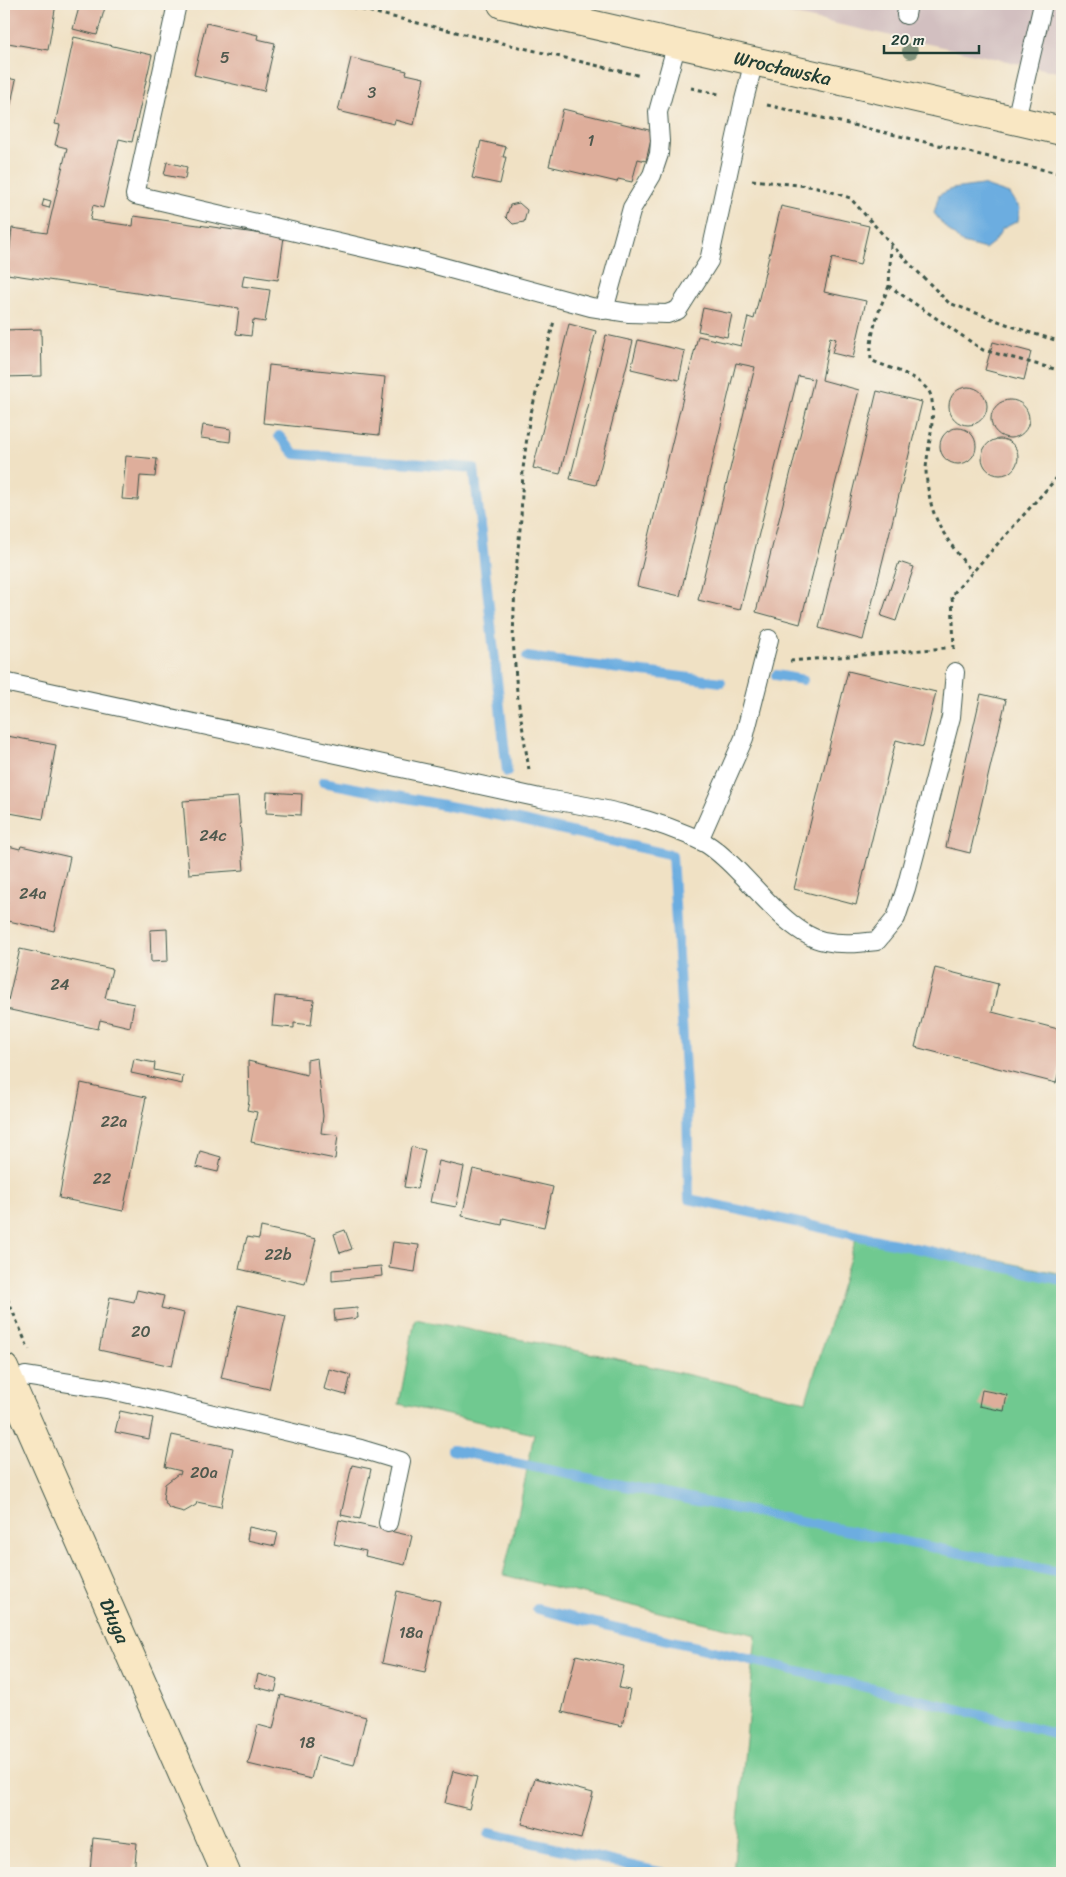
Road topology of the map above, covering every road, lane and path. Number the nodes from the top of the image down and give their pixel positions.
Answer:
1 (177, 4) edge
2 (338, 4) edge
3 (502, 4) edge
4 (1043, 4) edge
5 (678, 43) junction
6 (754, 61) junction
7 (666, 82) junction
8 (744, 100) junction
9 (1016, 120) junction
10 (1062, 131) edge
11 (1062, 174) edge
12 (727, 176) junction
13 (891, 244) junction
14 (889, 286) junction
15 (559, 300) junction
16 (604, 310) junction
17 (1062, 342) edge
18 (1062, 371) edge
19 (1062, 472) edge
20 (972, 572) junction
21 (769, 638) dead end
22 (954, 647) junction
23 (763, 663) junction
24 (955, 672) joint
25 (4, 682) edge
26 (540, 798) junction
27 (699, 840) junction
28 (7, 1375) edge
29 (388, 1523) dead end
30 (226, 1873) edge

1 - 15 lane
2 - 7 path
3 - 5 main road, Wrocławska
4 - 9 lane
5 - 6 main road, Wrocławska
5 - 7 lane
6 - 8 lane
6 - 9 main road, Wrocławska
7 - 8 path
7 - 16 lane
8 - 11 path
8 - 12 lane
9 - 10 main road, Wrocławska
12 - 13 path
12 - 16 lane
13 - 14 path
13 - 17 path
14 - 18 path
14 - 20 path
15 - 16 lane
15 - 26 path
19 - 20 path
20 - 22 path
21 - 23 lane
22 - 23 path
22 - 24 path
23 - 27 lane
24 - 27 lane
25 - 26 lane
26 - 27 lane
28 - 29 lane
28 - 30 main road, Długa

